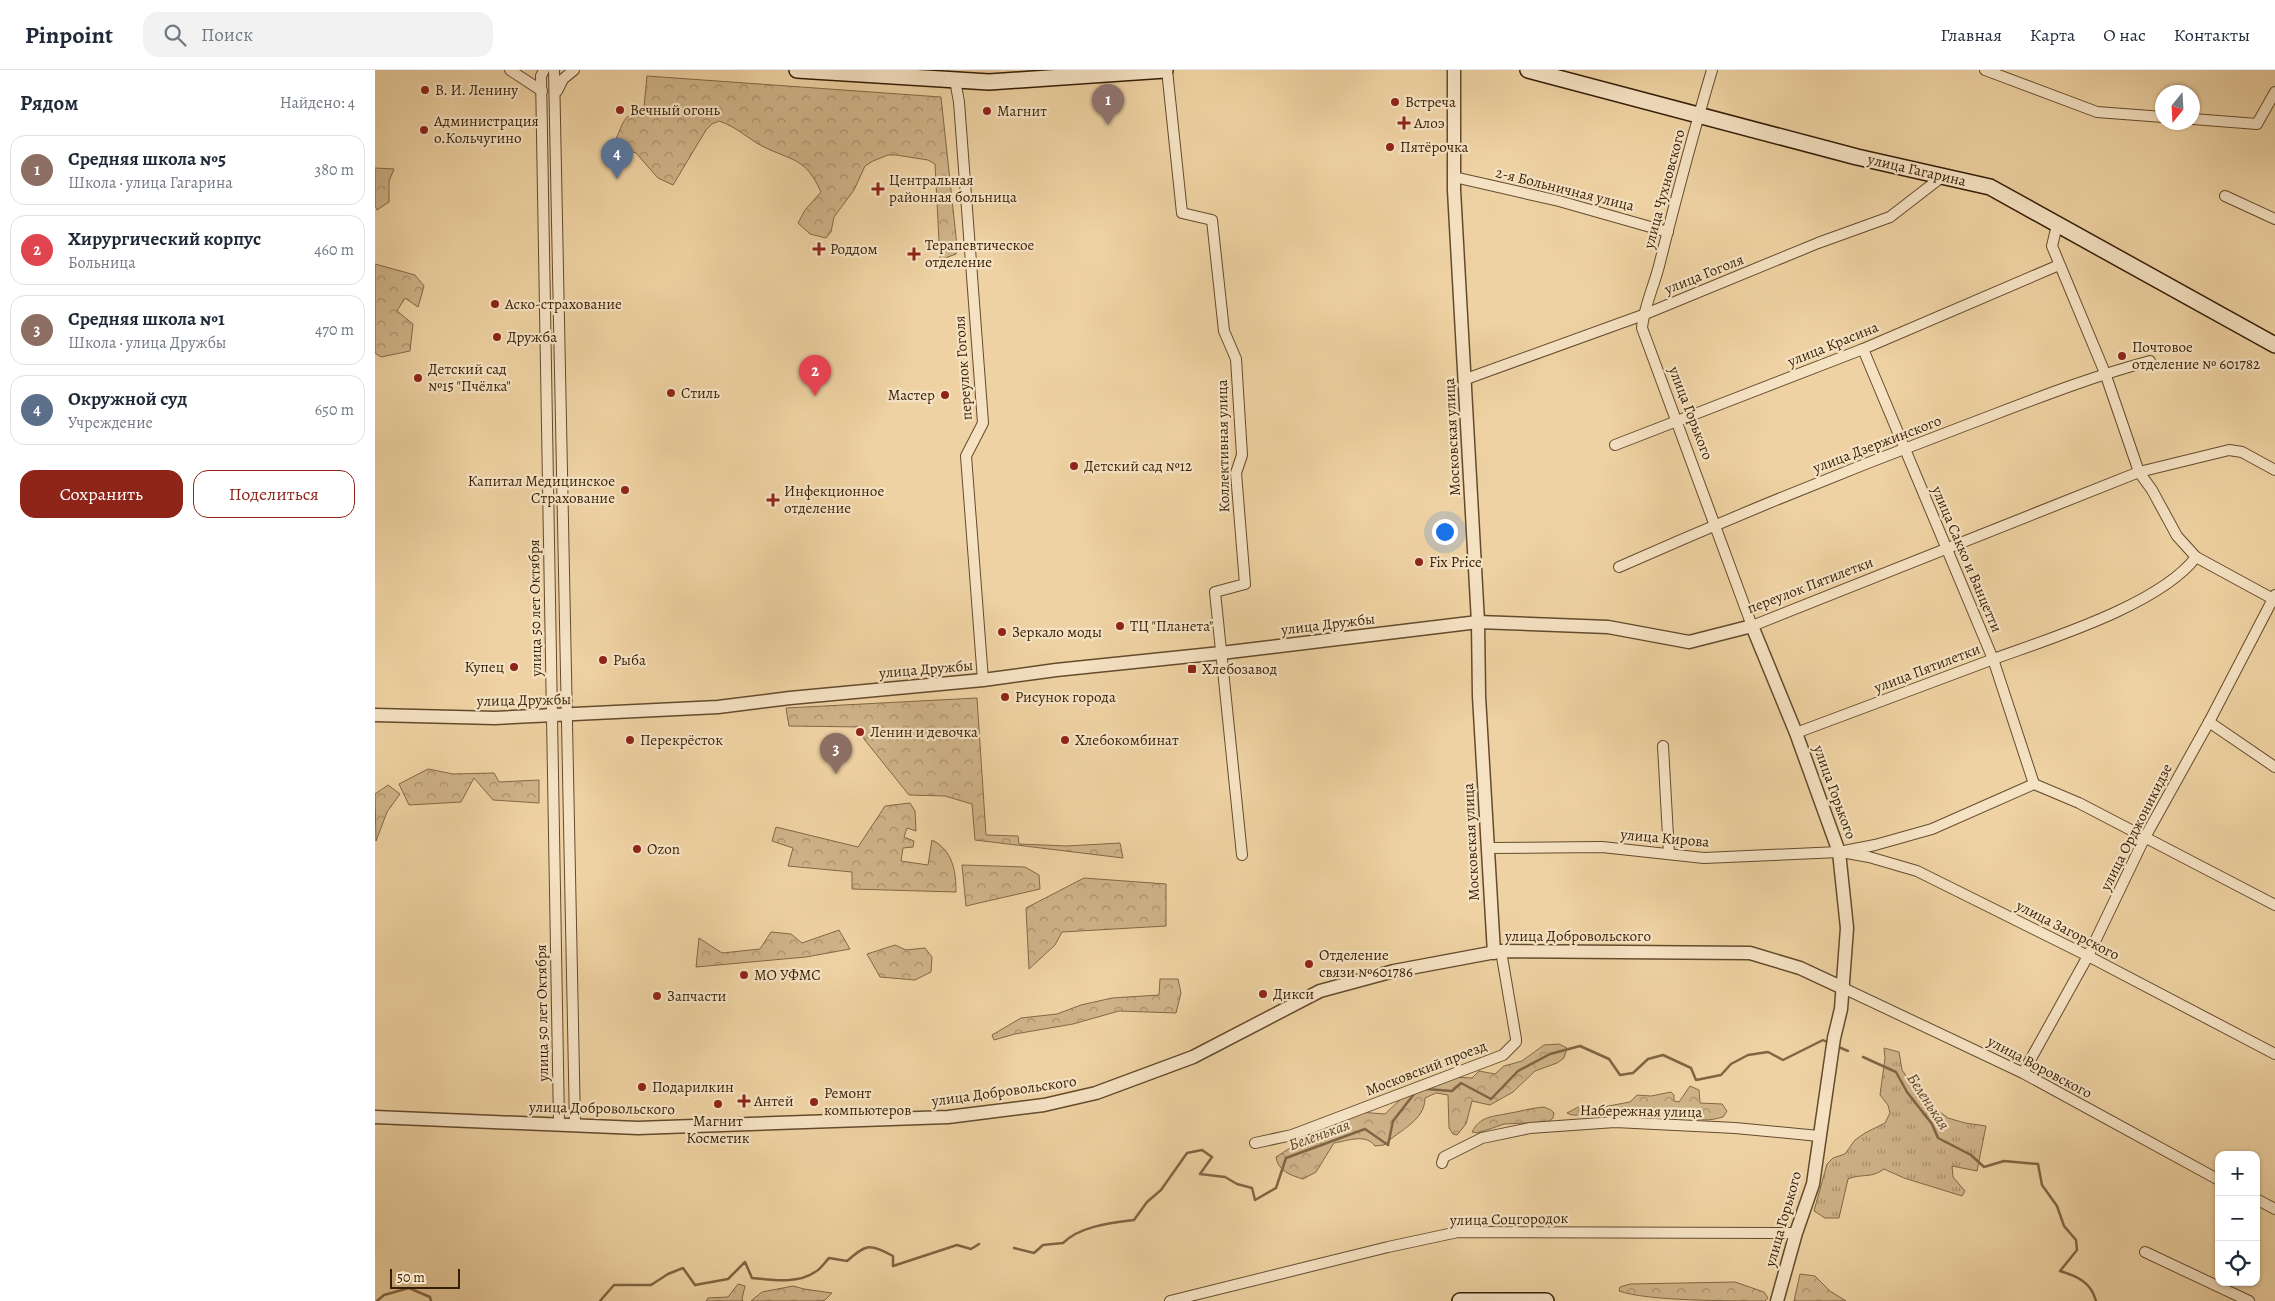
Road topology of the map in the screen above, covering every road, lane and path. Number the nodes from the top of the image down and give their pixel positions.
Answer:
1 (510, 70) edge
2 (544, 70) edge
3 (554, 70) edge
4 (574, 70) edge
5 (797, 70) edge
6 (1166, 70) edge
7 (1454, 70) edge
8 (1528, 70) edge
9 (1712, 70) edge
10 (1985, 70) edge
11 (947, 76) edge
12 (542, 92) junction
13 (2275, 92) edge
14 (556, 95) junction
15 (1699, 115) junction
16 (2155, 116) edge
17 (2200, 120) edge
18 (1943, 176) junction
19 (1454, 177) junction
20 (2225, 196) dead end
21 (2275, 219) edge
22 (2057, 225) junction
23 (1668, 232) junction
24 (2059, 266) junction
25 (1643, 315) junction
26 (2275, 345) edge
27 (1863, 349) junction
28 (2150, 361) dead end
29 (2105, 373) junction
30 (1466, 379) junction
31 (1677, 422) junction
32 (1615, 445) dead end
33 (1905, 448) junction
34 (2275, 470) edge
35 (2139, 472) junction
36 (1716, 524) junction
37 (1946, 549) junction
38 (2196, 557) junction
39 (1619, 567) dead end
40 (2274, 598) edge
41 (1478, 622) junction
42 (1752, 626) junction
43 (1221, 653) junction
44 (1993, 659) junction
45 (983, 680) junction
46 (375, 715) edge
47 (552, 716) junction
48 (568, 716) junction
49 (2209, 722) junction
50 (1796, 733) junction
51 (1663, 746) dead end
52 (2275, 767) edge
53 (2034, 784) junction
54 (2144, 839) junction
55 (1489, 848) junction
56 (1839, 852) junction
57 (1669, 854) junction
58 (1242, 855) dead end
59 (2275, 905) edge
60 (1497, 952) junction
61 (2088, 956) junction
62 (1843, 988) junction
63 (2275, 1054) edge
64 (2023, 1073) junction
65 (375, 1117) edge
66 (559, 1124) junction
67 (575, 1125) junction
68 (1819, 1136) junction
69 (1255, 1143) dead end
70 (1442, 1163) dead end
71 (2215, 1178) edge
72 (2260, 1201) edge
73 (2274, 1205) edge
74 (1796, 1233) junction
75 (2145, 1252) dead end
76 (1170, 1301) edge
77 (1460, 1301) edge
78 (1546, 1301) edge
79 (1777, 1301) edge
80 (2249, 1301) edge

1 - 12 street
2 - 12 street, улица 50 лет Октября
3 - 14 street, улица 50 лет Октября
4 - 14 street
5 - 11 main road
6 - 11 main road
6 - 43 street, Коллективная улица
7 - 19 street, Московская улица
8 - 15 main road, улица Гагарина
9 - 15 street, улица Чухновского
10 - 16 street
11 - 45 street, переулок Гоголя
12 - 47 street, улица 50 лет Октября
13 - 17 street
14 - 48 street, улица 50 лет Октября
15 - 18 main road, улица Гагарина
15 - 23 street, улица Чухновского
18 - 22 main road, улица Гагарина
18 - 25 street, улица Гоголя
19 - 23 street, 2-я Больничная улица
19 - 30 street, Московская улица
20 - 21 street
22 - 24 street
22 - 26 main road, улица Гагарина
23 - 25 street, улица Чухновского
24 - 27 street, улица Красина
24 - 29 street
25 - 30 street, улица Гоголя
25 - 31 street, улица Горького
27 - 31 street, улица Красина
27 - 33 street, улица Сакко и Ванцетти
28 - 29 street, улица Дзержинского
29 - 33 street, улица Дзержинского
29 - 35 street
30 - 41 street, Московская улица
31 - 32 street, улица Красина
31 - 36 street, улица Горького
33 - 36 street, улица Дзержинского
33 - 37 street, улица Сакко и Ванцетти
34 - 35 street, переулок Пятилетки
35 - 37 street, переулок Пятилетки
35 - 38 street
36 - 39 street, улица Дзержинского
36 - 42 street, улица Горького
37 - 42 street, переулок Пятилетки
37 - 44 street, улица Сакко и Ванцетти
38 - 40 street
38 - 44 street, улица Пятилетки
40 - 49 street, улица Орджоникидзе
41 - 42 street, переулок Пятилетки
41 - 43 street, улица Дружбы
41 - 55 street, Московская улица
42 - 50 street, улица Горького
43 - 45 street, улица Дружбы
43 - 58 street, Коллективная улица
44 - 50 street, улица Пятилетки
44 - 53 street, улица Сакко и Ванцетти
45 - 48 street, улица Дружбы
46 - 47 street, улица Дружбы
47 - 48 street, улица Дружбы
47 - 66 street, улица 50 лет Октября
48 - 67 street, улица 50 лет Октября
49 - 52 street
49 - 54 street, улица Орджоникидзе
50 - 56 street, улица Горького
51 - 57 street
53 - 54 street
53 - 56 street
54 - 59 street
54 - 61 street, улица Орджоникидзе
55 - 57 street, улица Кирова
55 - 60 street, Московская улица
56 - 57 street, улица Кирова
56 - 61 street, улица Загорского
56 - 62 street, улица Горького
60 - 62 street, улица Добровольского
60 - 67 street, улица Добровольского
60 - 69 street, Московский проезд
61 - 63 street, улица Загорского
61 - 64 street, улица Орджоникидзе
62 - 64 street, улица Воровского
62 - 68 street, улица Горького
64 - 71 street, улица Воровского
65 - 66 street, улица Добровольского
66 - 67 street, улица Добровольского
68 - 70 street, Набережная улица
68 - 74 street, улица Горького
72 - 73 street
74 - 76 street, улица Соцгородок
74 - 79 street, улица Горького
75 - 80 street
77 - 78 main road

